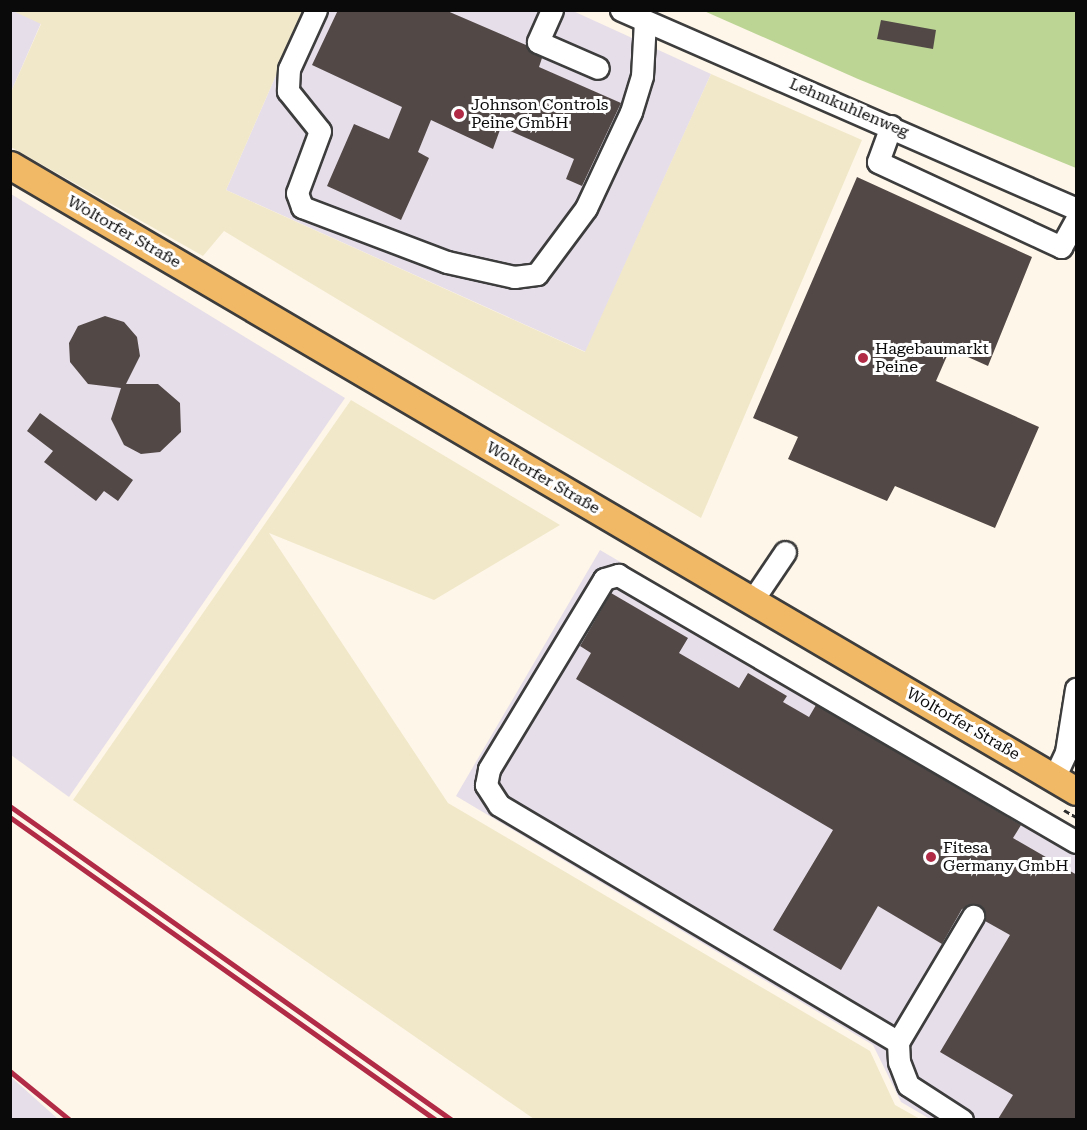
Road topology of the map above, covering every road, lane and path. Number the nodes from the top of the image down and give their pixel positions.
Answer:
1 (316, 10) edge
2 (552, 10) edge
3 (621, 10) edge
4 (645, 21) junction
5 (598, 68) dead end
6 (891, 126) junction
7 (12, 171) edge
8 (1077, 209) edge
9 (1077, 220) edge
10 (785, 552) dead end
11 (752, 601) junction
12 (1077, 689) edge
13 (1065, 784) edge
14 (1077, 842) edge
15 (973, 916) dead end
16 (898, 1042) junction
17 (962, 1119) edge

1 - 4 street
2 - 5 street
3 - 4 street, Lehmkuhlenweg
4 - 6 street, Lehmkuhlenweg
6 - 8 street, Lehmkuhlenweg
6 - 9 street
7 - 11 main road, Woltorfer Straße
10 - 11 street
11 - 13 main road, Woltorfer Straße
12 - 13 street
14 - 16 street
15 - 16 street
16 - 17 street

